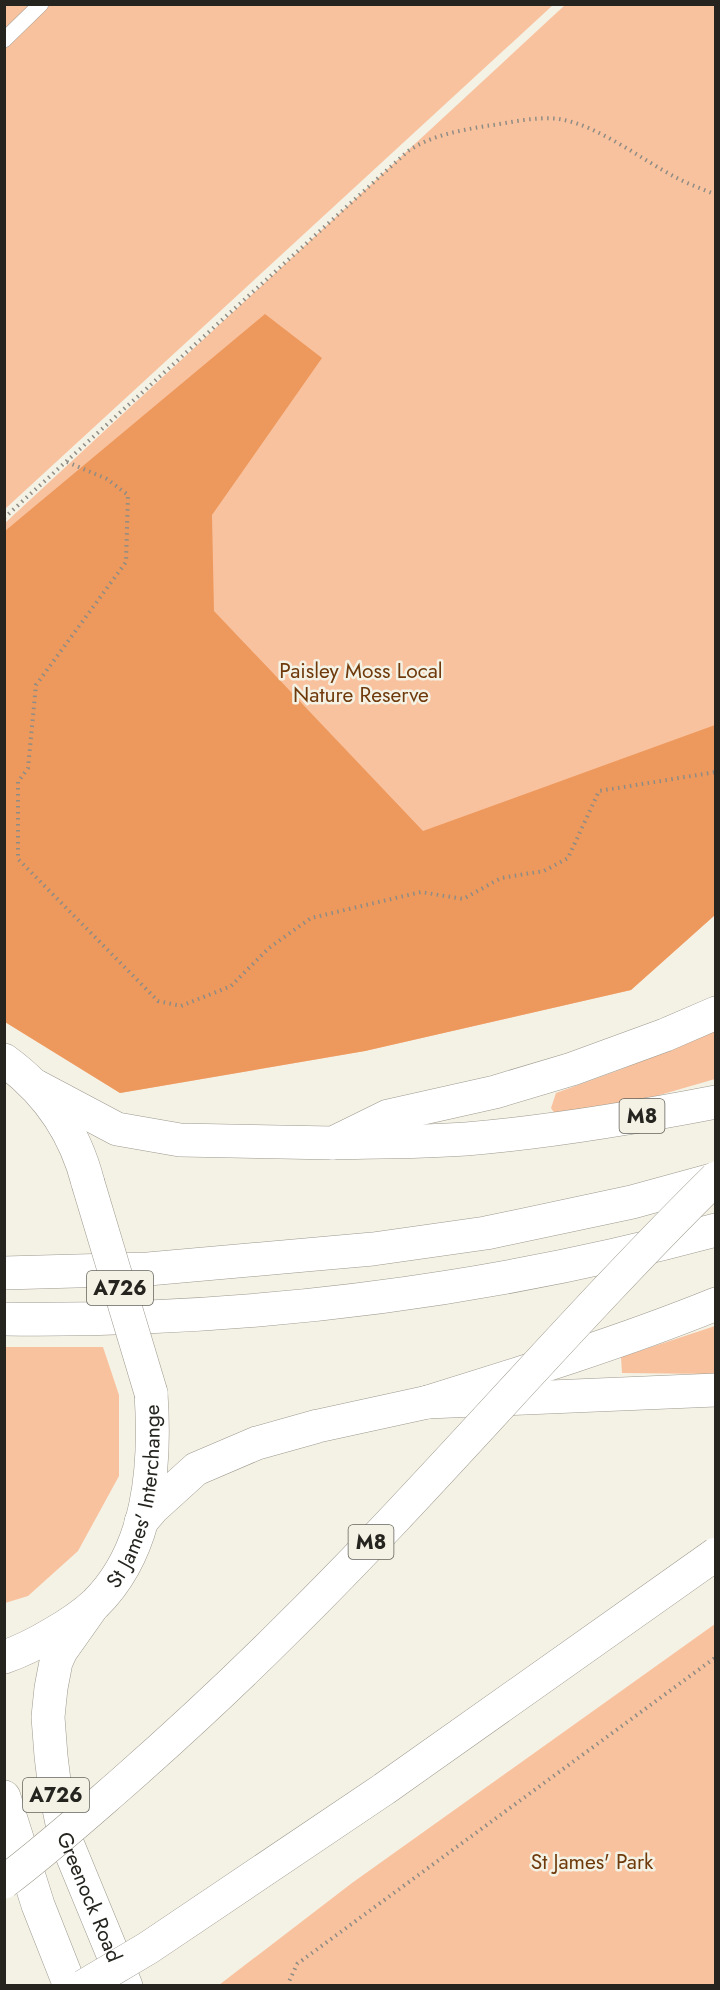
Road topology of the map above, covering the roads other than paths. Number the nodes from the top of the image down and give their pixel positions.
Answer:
1 (41, 4) edge
2 (4, 40) edge
3 (716, 1012) edge
4 (4, 1060) edge
5 (36, 1086) junction
6 (716, 1102) edge
7 (333, 1143) junction
8 (716, 1178) edge
9 (716, 1230) edge
10 (4, 1273) edge
11 (716, 1304) edge
12 (4, 1319) edge
13 (716, 1390) edge
14 (428, 1402) junction
15 (141, 1522) junction
16 (716, 1554) edge
17 (95, 1604) junction
18 (4, 1657) edge
19 (4, 1797) edge
20 (4, 1882) edge
21 (70, 1986) edge
22 (84, 1986) edge
23 (126, 1986) edge

1 - 2 lane
3 - 7 main road
4 - 5 main road, St James' Interchange / A726
5 - 7 main road
5 - 15 main road, St James' Interchange / A726, bridge
6 - 7 main road, M8
8 - 10 main road, M8
8 - 20 main road, M8, bridge
9 - 12 main road
11 - 14 main road
13 - 14 main road
14 - 15 main road
15 - 17 main road, St James' Interchange / A726
16 - 22 main road, bridge
17 - 18 main road, St James' Interchange / A726
17 - 23 main road, Greenock Road / A726
19 - 21 main road, A726

